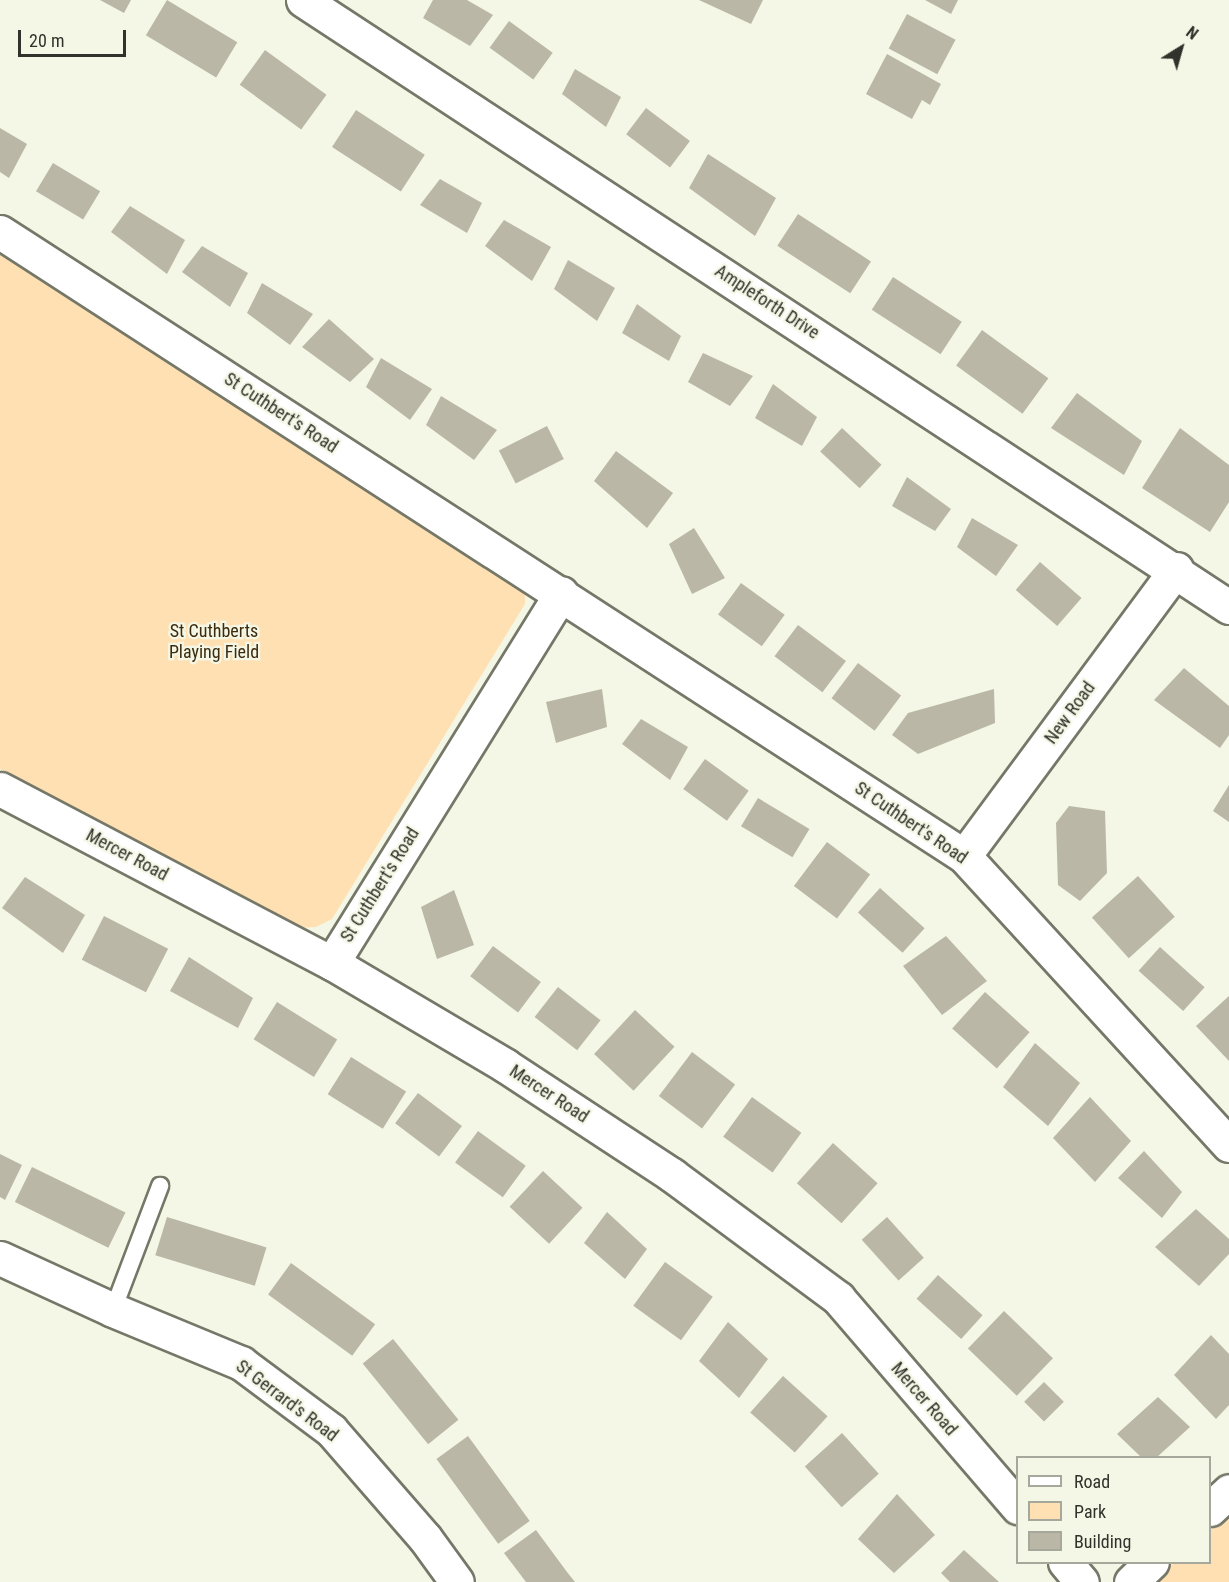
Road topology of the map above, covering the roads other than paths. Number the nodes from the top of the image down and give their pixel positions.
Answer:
1 (303, 0) edge
2 (0, 232) edge
3 (1176, 569) junction
4 (561, 593) junction
5 (1229, 607) edge
6 (0, 789) edge
7 (964, 856) junction
8 (332, 963) junction
9 (1229, 1145) edge
10 (160, 1186) dead end
11 (0, 1258) edge
12 (112, 1310) junction
13 (1229, 1491) edge
14 (1016, 1506) edge
15 (1211, 1507) edge
16 (1066, 1564) edge
17 (1151, 1564) edge
18 (457, 1582) edge
19 (1082, 1582) edge
20 (1131, 1582) edge

1 - 3 street, Ampleforth Drive
2 - 4 street, St Cuthbert's Road
3 - 5 street, Ampleforth Drive
3 - 7 street, New Road
4 - 7 street, St Cuthbert's Road
4 - 8 street, St Cuthbert's Road
6 - 8 street, Mercer Road
7 - 9 street, St Cuthbert's Road
8 - 14 street, Mercer Road
10 - 12 lane
11 - 12 street, St Gerrard's Road
12 - 18 street, St Gerrard's Road
13 - 15 street
16 - 19 street
17 - 20 street

